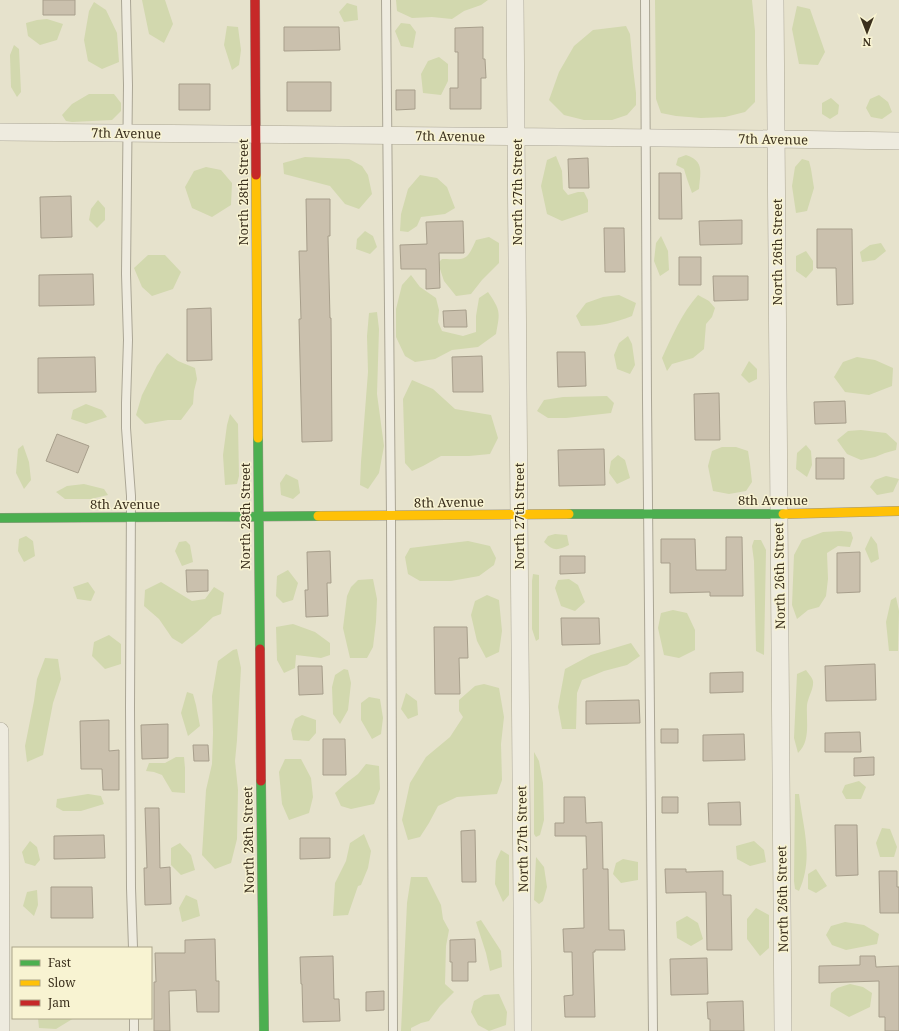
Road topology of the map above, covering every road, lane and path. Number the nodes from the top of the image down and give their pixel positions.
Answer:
1 (126, 0) edge
2 (255, 0) edge
3 (386, 0) edge
4 (515, 0) edge
5 (645, 0) edge
6 (775, 0) edge
7 (0, 132) edge
8 (127, 133) junction
9 (256, 135) junction
10 (387, 136) junction
11 (516, 137) junction
12 (646, 138) junction
13 (776, 139) junction
14 (899, 141) edge
15 (899, 511) edge
16 (778, 513) junction
17 (649, 514) junction
18 (519, 515) junction
19 (391, 516) junction
20 (258, 517) junction
21 (0, 518) edge
22 (131, 518) junction
23 (0, 731) edge
24 (133, 947) edge
25 (134, 1019) edge
26 (1, 1031) edge
27 (134, 1031) edge
28 (264, 1031) edge
29 (393, 1031) edge
30 (523, 1031) edge
31 (653, 1031) edge
32 (783, 1031) edge

1 - 8 lane
2 - 9 street, North 28th Street
3 - 10 lane
4 - 11 street, North 27th Street
5 - 12 lane
6 - 13 street, North 26th Street
7 - 8 street, 7th Avenue
8 - 9 street, 7th Avenue
8 - 22 lane
9 - 10 street, 7th Avenue
9 - 20 street, North 28th Street
10 - 11 street, 7th Avenue
10 - 19 lane
11 - 12 street, 7th Avenue
11 - 18 street, North 27th Street
12 - 13 street, 7th Avenue
12 - 17 lane
13 - 14 street, 7th Avenue
13 - 16 street, North 26th Street
15 - 16 street, 8th Avenue
16 - 17 street, 8th Avenue
16 - 32 street, North 26th Street
17 - 18 street, 8th Avenue
17 - 31 lane
18 - 19 street, 8th Avenue
18 - 30 street, North 27th Street
19 - 20 street, 8th Avenue
19 - 29 lane
20 - 22 street, 8th Avenue
20 - 28 street, North 28th Street
21 - 22 street, 8th Avenue
22 - 24 lane
23 - 26 street
25 - 27 lane

